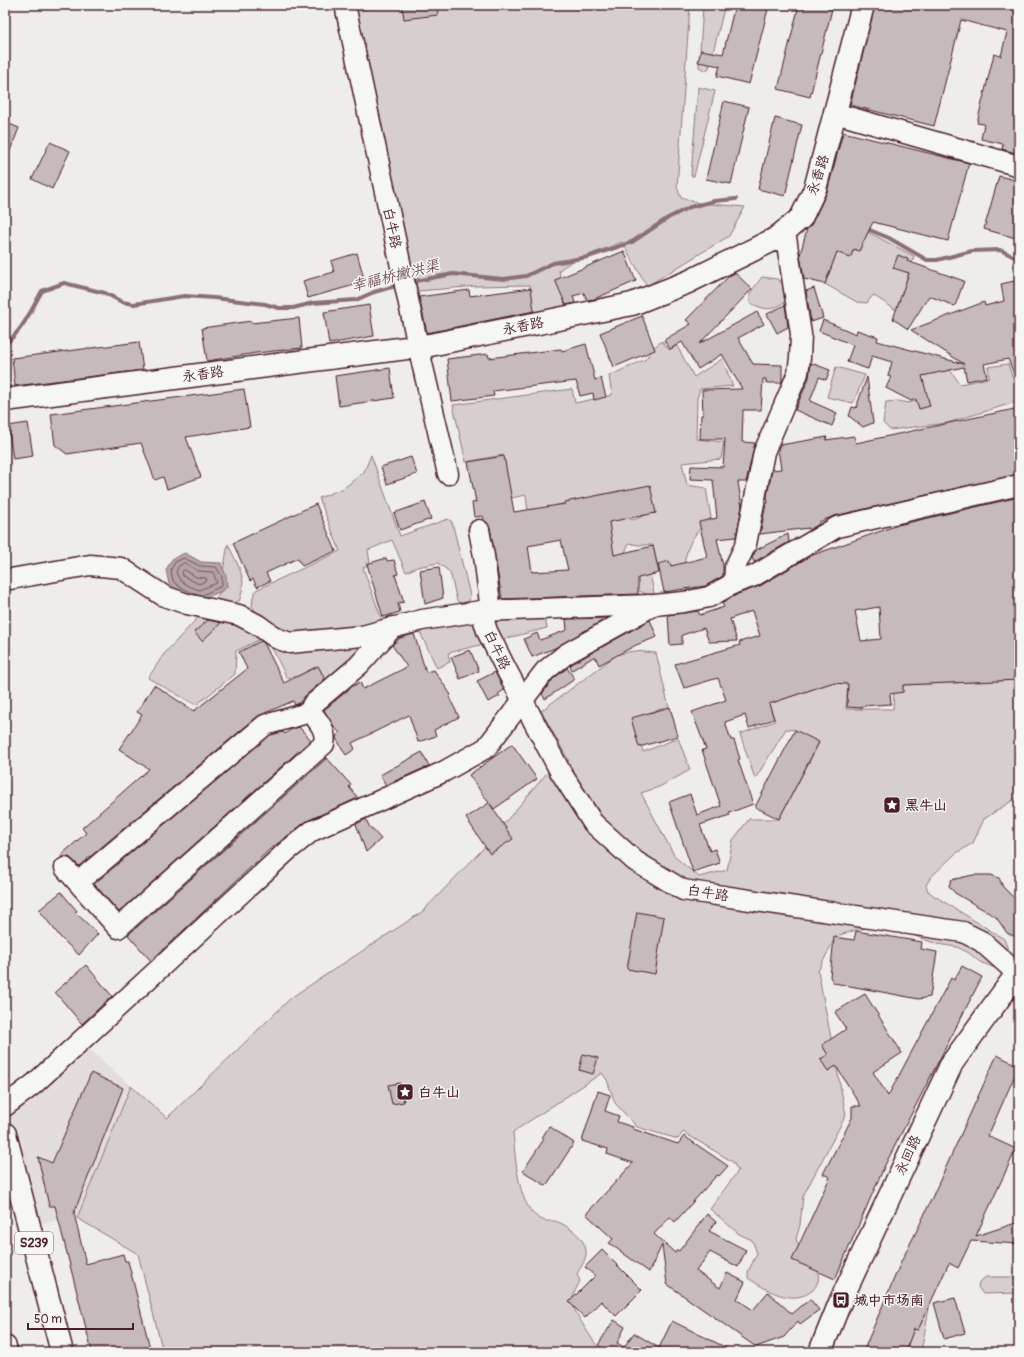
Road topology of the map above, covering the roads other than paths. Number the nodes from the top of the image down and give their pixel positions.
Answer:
1 (345, 5) edge
2 (863, 5) edge
3 (835, 113) junction
4 (1019, 166) edge
5 (785, 231) junction
6 (418, 346) junction
7 (5, 400) edge
8 (448, 474) dead end
9 (1019, 485) edge
10 (479, 530) dead end
11 (5, 580) edge
12 (734, 583) junction
13 (654, 605) junction
14 (486, 611) junction
15 (393, 627) junction
16 (523, 701) junction
17 (311, 712) junction
18 (1018, 978) edge
19 (5, 1106) edge
20 (5, 1134) edge
21 (5, 1346) edge
22 (6, 1352) edge
23 (62, 1352) edge
24 (820, 1352) edge
25 (832, 1352) edge

1 - 6 street, 白牛路
2 - 3 main road, 永香路
3 - 4 street
3 - 5 main road, 永香路
5 - 6 main road, 永香路
5 - 12 street
6 - 7 main road, 永香路
6 - 8 street, 白牛路
9 - 12 street
10 - 14 street, 白牛路
11 - 15 street
12 - 13 street
13 - 14 street
13 - 16 street
14 - 15 street
14 - 16 street, 白牛路
15 - 17 street
16 - 18 street, 白牛路
16 - 19 street
17 - 17 street
18 - 24 main road, 永回路
18 - 25 main road, 永回路
20 - 23 main road, S239
21 - 22 main road

